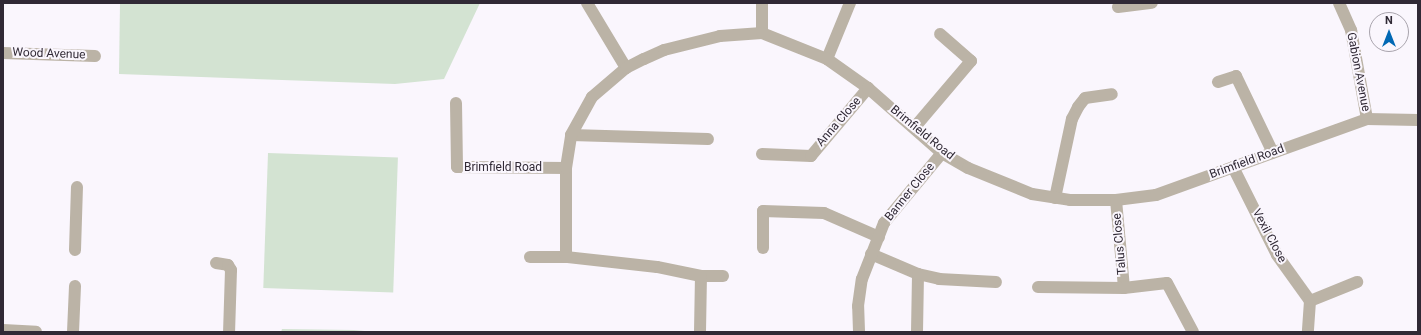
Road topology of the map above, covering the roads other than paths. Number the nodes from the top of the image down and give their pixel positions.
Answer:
1 (587, 3) edge
2 (762, 3) edge
3 (850, 3) edge
4 (1152, 3) edge
5 (1339, 3) edge
6 (1118, 7) dead end
7 (762, 33) junction
8 (940, 34) dead end
9 (3, 52) edge
10 (96, 56) dead end
11 (827, 59) junction
12 (626, 68) junction
13 (1218, 82) dead end
14 (868, 88) junction
15 (1112, 94) dead end
16 (456, 103) dead end
17 (1367, 119) junction
18 (1418, 120) edge
19 (914, 128) junction
20 (571, 135) junction
21 (708, 139) dead end
22 (942, 153) junction
23 (1273, 153) junction
24 (762, 154) dead end
25 (1233, 167) junction
26 (566, 168) junction
27 (77, 187) dead end
28 (1055, 198) junction
29 (1116, 200) junction
30 (879, 237) junction
31 (763, 248) dead end
32 (75, 250) dead end
33 (871, 254) junction
34 (530, 257) dead end
35 (566, 257) junction
36 (216, 263) dead end
37 (918, 274) junction
38 (701, 276) junction
39 (723, 276) dead end
40 (996, 282) dead end
41 (1356, 282) dead end
42 (74, 286) dead end
43 (1038, 287) dead end
44 (1124, 288) junction
45 (1310, 301) junction
46 (3, 330) edge
47 (859, 331) dead end
48 (36, 332) edge
49 (73, 332) edge
50 (229, 332) edge
51 (700, 332) edge
52 (917, 332) edge
53 (1193, 332) edge
54 (1308, 332) edge

1 - 12 street
2 - 7 street
3 - 11 street
4 - 6 street
5 - 17 street, Gabion Avenue
7 - 11 street, Brimfield Road
7 - 12 street, Brimfield Road
8 - 19 street
9 - 10 street, Wood Avenue
11 - 14 street, Brimfield Road
12 - 20 street, Brimfield Road
13 - 23 street
14 - 19 street, Brimfield Road
14 - 24 street, Anna Close
15 - 28 street
16 - 26 street, Brimfield Road
17 - 18 street, Brimfield Road
17 - 23 street, Brimfield Road
19 - 22 street, Brimfield Road
20 - 21 street
20 - 26 street, Brimfield Road
22 - 28 street, Brimfield Road
22 - 30 street, Banner Close
23 - 25 street, Brimfield Road
25 - 29 street, Brimfield Road
25 - 45 street, Vexil Close
26 - 35 street, Brimfield Road
27 - 32 street
28 - 29 street, Brimfield Road
29 - 44 street, Talus Close
30 - 31 street
30 - 33 street, Banner Close
33 - 37 street
33 - 47 street, Banner Close
34 - 35 street
35 - 38 street
36 - 50 street
37 - 40 street
37 - 52 street
38 - 39 street
38 - 51 street
41 - 45 street
42 - 49 street
43 - 44 street, Talus Close
44 - 53 street, Talus Close
45 - 54 street
46 - 48 street

